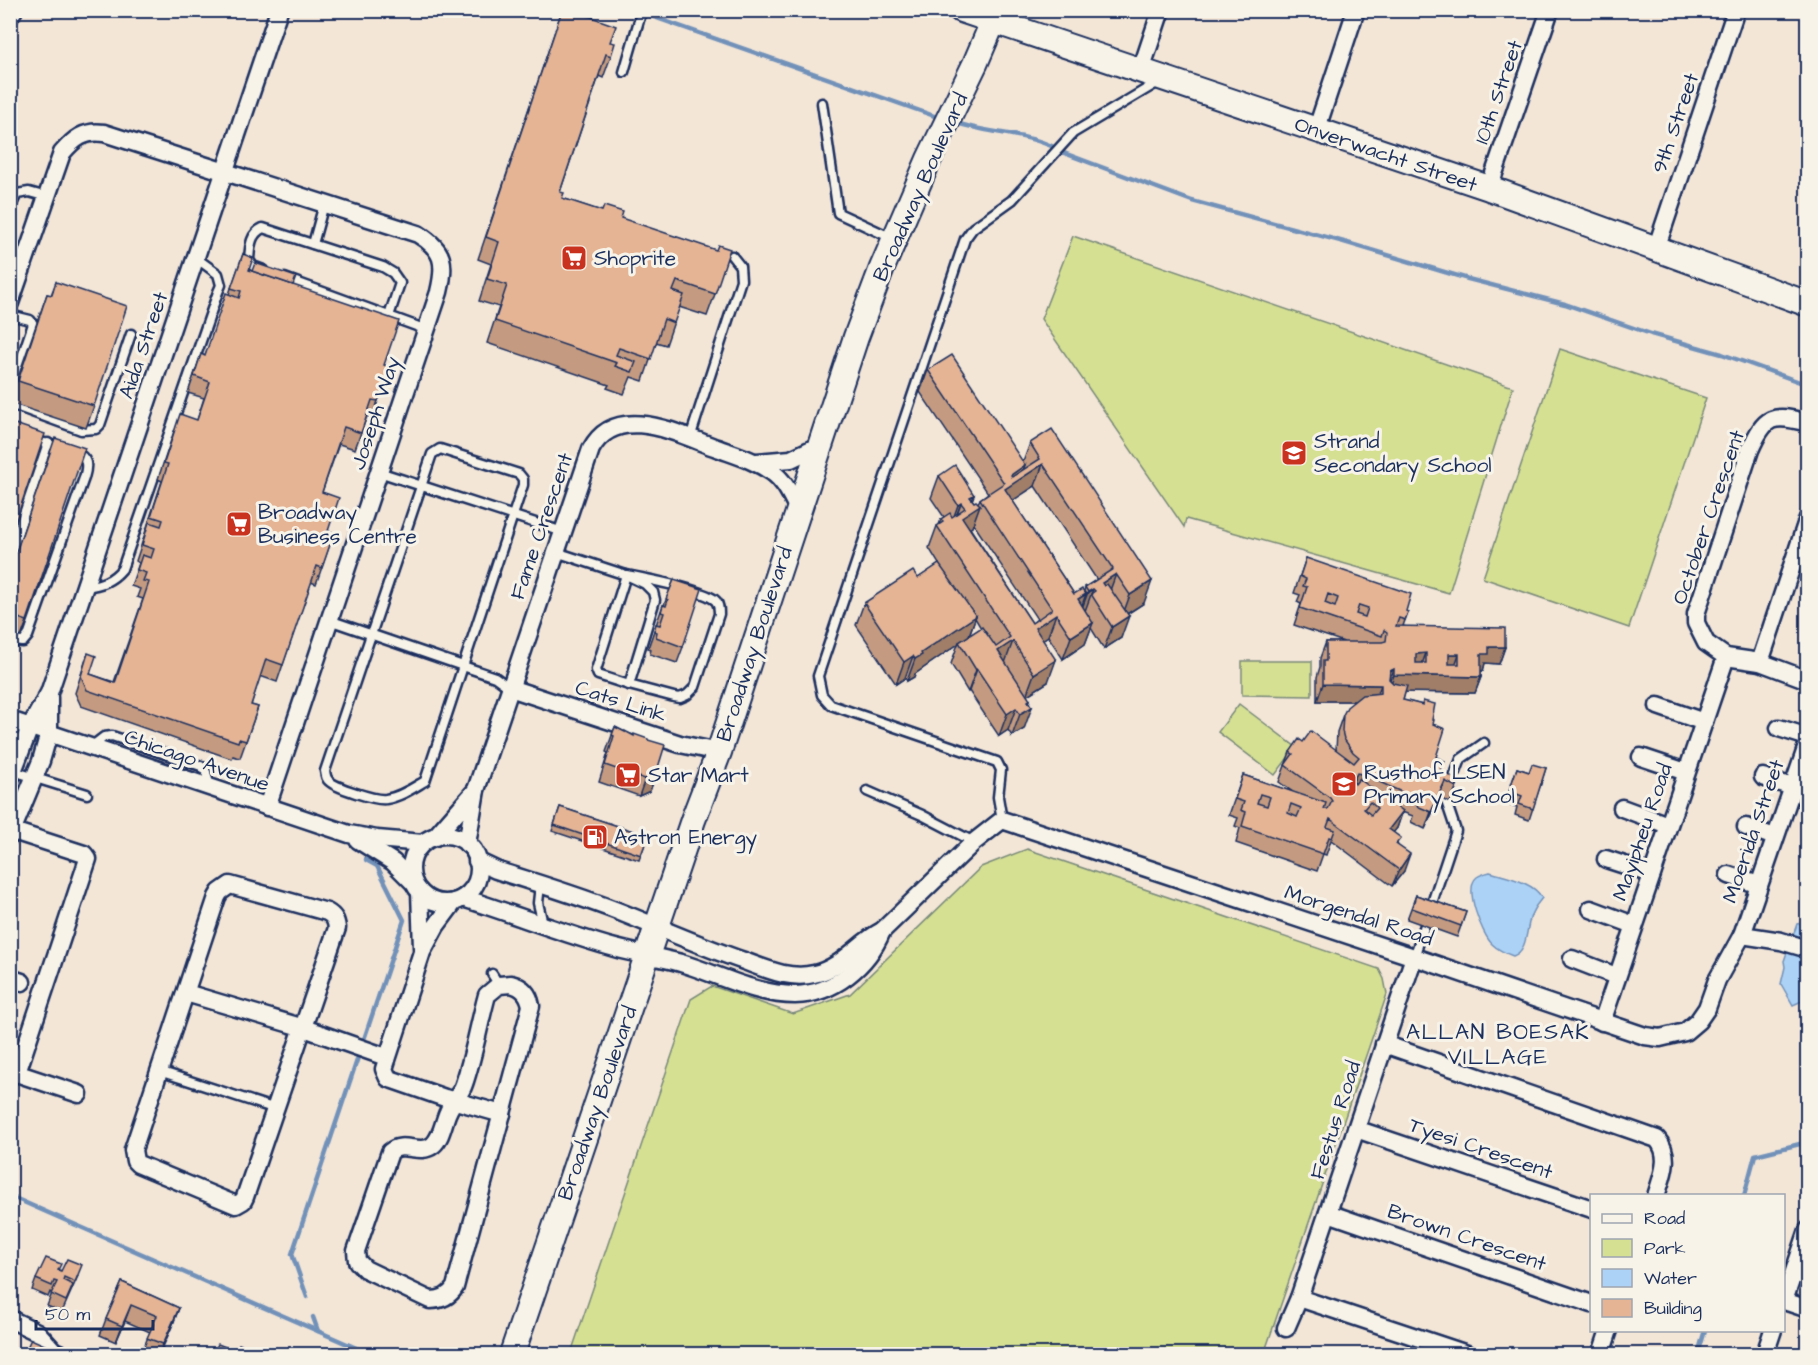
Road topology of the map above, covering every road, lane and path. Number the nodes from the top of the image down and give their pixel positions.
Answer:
1 (14, 10) edge
2 (279, 10) edge
3 (642, 10) edge
4 (961, 10) edge
5 (1161, 10) edge
6 (1356, 10) edge
7 (1550, 10) edge
8 (1736, 10) edge
9 (10, 16) edge
10 (995, 16) edge
11 (1141, 70) junction
12 (624, 72) dead end
13 (1164, 78) junction
14 (822, 103) dead end
15 (1316, 130) junction
16 (225, 172) junction
17 (1489, 189) junction
18 (47, 197) junction
19 (324, 204) junction
20 (10, 208) edge
21 (894, 239) junction
22 (313, 244) junction
23 (1656, 249) junction
24 (732, 256) edge
25 (196, 258) junction
26 (15, 277) edge
27 (10, 303) edge
28 (1808, 304) edge
29 (10, 315) edge
30 (389, 316) junction
31 (427, 330) junction
32 (131, 334) dead end
33 (13, 379) edge
34 (10, 392) edge
35 (10, 404) edge
36 (1808, 423) edge
37 (23, 437) edge
38 (690, 438) junction
39 (48, 443) junction
40 (820, 445) junction
41 (757, 462) junction
42 (379, 472) junction
43 (421, 486) junction
44 (798, 509) junction
45 (513, 516) junction
46 (1808, 519) edge
47 (562, 532) junction
48 (556, 552) junction
49 (10, 555) edge
50 (626, 576) junction
51 (85, 586) junction
52 (329, 620) junction
53 (371, 635) junction
54 (10, 641) edge
55 (1726, 657) junction
56 (1760, 662) junction
57 (463, 666) junction
58 (1808, 680) edge
59 (628, 685) junction
60 (510, 688) junction
61 (49, 693) junction
62 (1658, 706) dead end
63 (10, 720) edge
64 (1704, 722) junction
65 (30, 727) junction
66 (1779, 728) dead end
67 (49, 734) junction
68 (1808, 737) edge
69 (1484, 743) dead end
70 (1808, 743) edge
71 (718, 752) junction
72 (1641, 757) dead end
73 (1686, 772) junction
74 (12, 775) edge
75 (1763, 777) dead end
76 (34, 778) junction
77 (1792, 788) junction
78 (476, 790) junction
79 (867, 791) dead end
80 (87, 794) dead end
81 (267, 807) junction
82 (1622, 808) dead end
83 (1002, 820) junction
84 (1668, 825) junction
85 (1746, 826) dead end
86 (11, 832) edge
87 (349, 834) junction
88 (1775, 837) junction
89 (429, 840) junction
90 (974, 842) junction
91 (467, 844) junction
92 (1606, 859) dead end
93 (477, 861) junction
94 (1652, 874) junction
95 (1729, 875) dead end
96 (540, 885) junction
97 (1759, 885) junction
98 (417, 887) junction
99 (458, 899) junction
100 (1591, 909) dead end
101 (1429, 912) edge
102 (543, 924) junction
103 (1425, 925) dead end
104 (1634, 925) junction
105 (656, 927) junction
106 (882, 931) junction
107 (1742, 934) junction
108 (1808, 949) edge
109 (422, 952) junction
110 (647, 957) junction
111 (1414, 957) junction
112 (1572, 959) dead end
113 (1616, 976) junction
114 (186, 993) junction
115 (1602, 1022) junction
116 (304, 1028) junction
117 (1384, 1044) junction
118 (371, 1051) junction
119 (159, 1071) junction
120 (14, 1072) edge
121 (79, 1094) dead end
122 (455, 1099) junction
123 (276, 1109) junction
124 (502, 1114) junction
125 (1356, 1129) junction
126 (1657, 1194) edge
127 (1590, 1208) edge
128 (1328, 1213) junction
129 (1808, 1230) edge
130 (1299, 1298) junction
131 (1785, 1298) edge
132 (1785, 1301) edge
133 (1590, 1303) edge
134 (1808, 1309) edge
135 (10, 1319) edge
136 (1286, 1328) dead end
137 (1608, 1332) edge
138 (1772, 1332) edge
139 (56, 1353) edge
140 (513, 1354) edge
141 (1466, 1354) edge
142 (1601, 1354) edge
143 (1765, 1354) edge

1 - 9 street
2 - 16 street, Aida Street
3 - 12 lane
4 - 10 main road, Onverwacht Street
5 - 11 street
6 - 15 street
7 - 17 street, 10th Street
8 - 23 street, 9th Street
10 - 11 main road, Onverwacht Street
10 - 21 main road, Broadway Boulevard
11 - 13 main road, Onverwacht Street
13 - 15 main road, Onverwacht Street
13 - 83 lane
14 - 21 lane
15 - 17 main road, Onverwacht Street
16 - 18 street, Joseph Way
16 - 19 street, Joseph Way
16 - 25 street, Aida Street
17 - 23 main road, Onverwacht Street
18 - 20 lane
18 - 26 street
19 - 22 lane
19 - 31 street, Joseph Way
21 - 40 main road, Broadway Boulevard
22 - 30 lane
22 - 30 lane
23 - 28 main road, Onverwacht Street
24 - 38 lane
25 - 51 street, Aida Street
25 - 51 lane
26 - 27 street
29 - 33 lane
30 - 31 lane
31 - 42 street, Joseph Way
32 - 35 lane
33 - 34 lane
36 - 55 street, October Crescent
37 - 39 lane
38 - 41 street, Fame Crescent
38 - 47 street, Fame Crescent
39 - 49 lane
39 - 54 lane
40 - 41 street, Fame Crescent
40 - 44 main road, Broadway Boulevard
41 - 44 street, Fame Crescent
42 - 43 lane
42 - 52 street, Joseph Way
43 - 45 lane
43 - 45 lane
43 - 53 lane
44 - 71 main road, Broadway Boulevard
45 - 47 lane
45 - 57 lane
46 - 56 street
47 - 48 street, Fame Crescent
48 - 50 lane
48 - 60 street, Fame Crescent
50 - 59 lane
50 - 59 lane
50 - 59 lane
51 - 61 street, Aida Street
52 - 53 lane
52 - 81 street, Joseph Way
53 - 57 lane
53 - 57 lane
55 - 56 street
55 - 64 street, Mayipheu Road
56 - 58 street
57 - 60 lane
60 - 71 street, Cats Link
60 - 78 street, Fame Crescent
61 - 65 street, Aida Street
61 - 67 street, Aida Street
62 - 64 street
63 - 65 street, Chicago Avenue
64 - 73 street, Mayipheu Road
65 - 67 street, Chicago Avenue
65 - 74 street, Aida Street
66 - 68 street
67 - 76 street, Aida Street
67 - 81 street, Chicago Avenue
69 - 101 lane
70 - 77 street, Moerida Street
71 - 105 main road, Broadway Boulevard
72 - 73 street
73 - 84 street, Mayipheu Road
74 - 76 lane
75 - 77 street
76 - 80 lane
76 - 86 street, Aida Street
77 - 88 street, Moerida Street
78 - 89 street, Fame Crescent
78 - 91 street, Fame Crescent
79 - 90 lane
81 - 87 street, Chicago Avenue
82 - 84 street
83 - 90 street
83 - 111 street, Morgendal Road
84 - 94 street, Mayipheu Road
85 - 88 street
86 - 120 street
87 - 89 street, Chicago Avenue
87 - 98 street, Chicago Avenue
88 - 97 street, Moerida Street
89 - 91 street
89 - 98 street
90 - 106 street
91 - 93 street
92 - 94 street
93 - 96 street
93 - 99 street
94 - 104 street, Mayipheu Road
95 - 97 street
96 - 102 lane
96 - 105 street
97 - 107 street, Moerida Street
98 - 99 street
98 - 109 street
99 - 102 street
99 - 109 street
100 - 104 street
102 - 110 street
103 - 111 lane
104 - 113 street, Mayipheu Road
105 - 106 street
105 - 110 main road, Broadway Boulevard
106 - 110 street
107 - 108 street
107 - 115 street, Morgendal Road
109 - 118 street
110 - 140 main road, Broadway Boulevard
111 - 115 street, Morgendal Road
111 - 117 street, Festus Road
112 - 113 street
113 - 115 street, Mayipheu Road
114 - 116 street
114 - 116 street
114 - 119 street
116 - 118 street
116 - 123 street
117 - 125 street, Festus Road
117 - 126 street
118 - 122 street
119 - 123 lane
119 - 123 street
120 - 121 street
122 - 124 street
122 - 124 street
122 - 124 street
125 - 127 street, Tyesi Crescent
125 - 128 street, Festus Road
128 - 130 street, Festus Road
128 - 133 street, Brown Crescent
129 - 131 street
130 - 136 street, Festus Road
130 - 141 street
132 - 134 street
135 - 139 street
137 - 142 street
138 - 143 street

